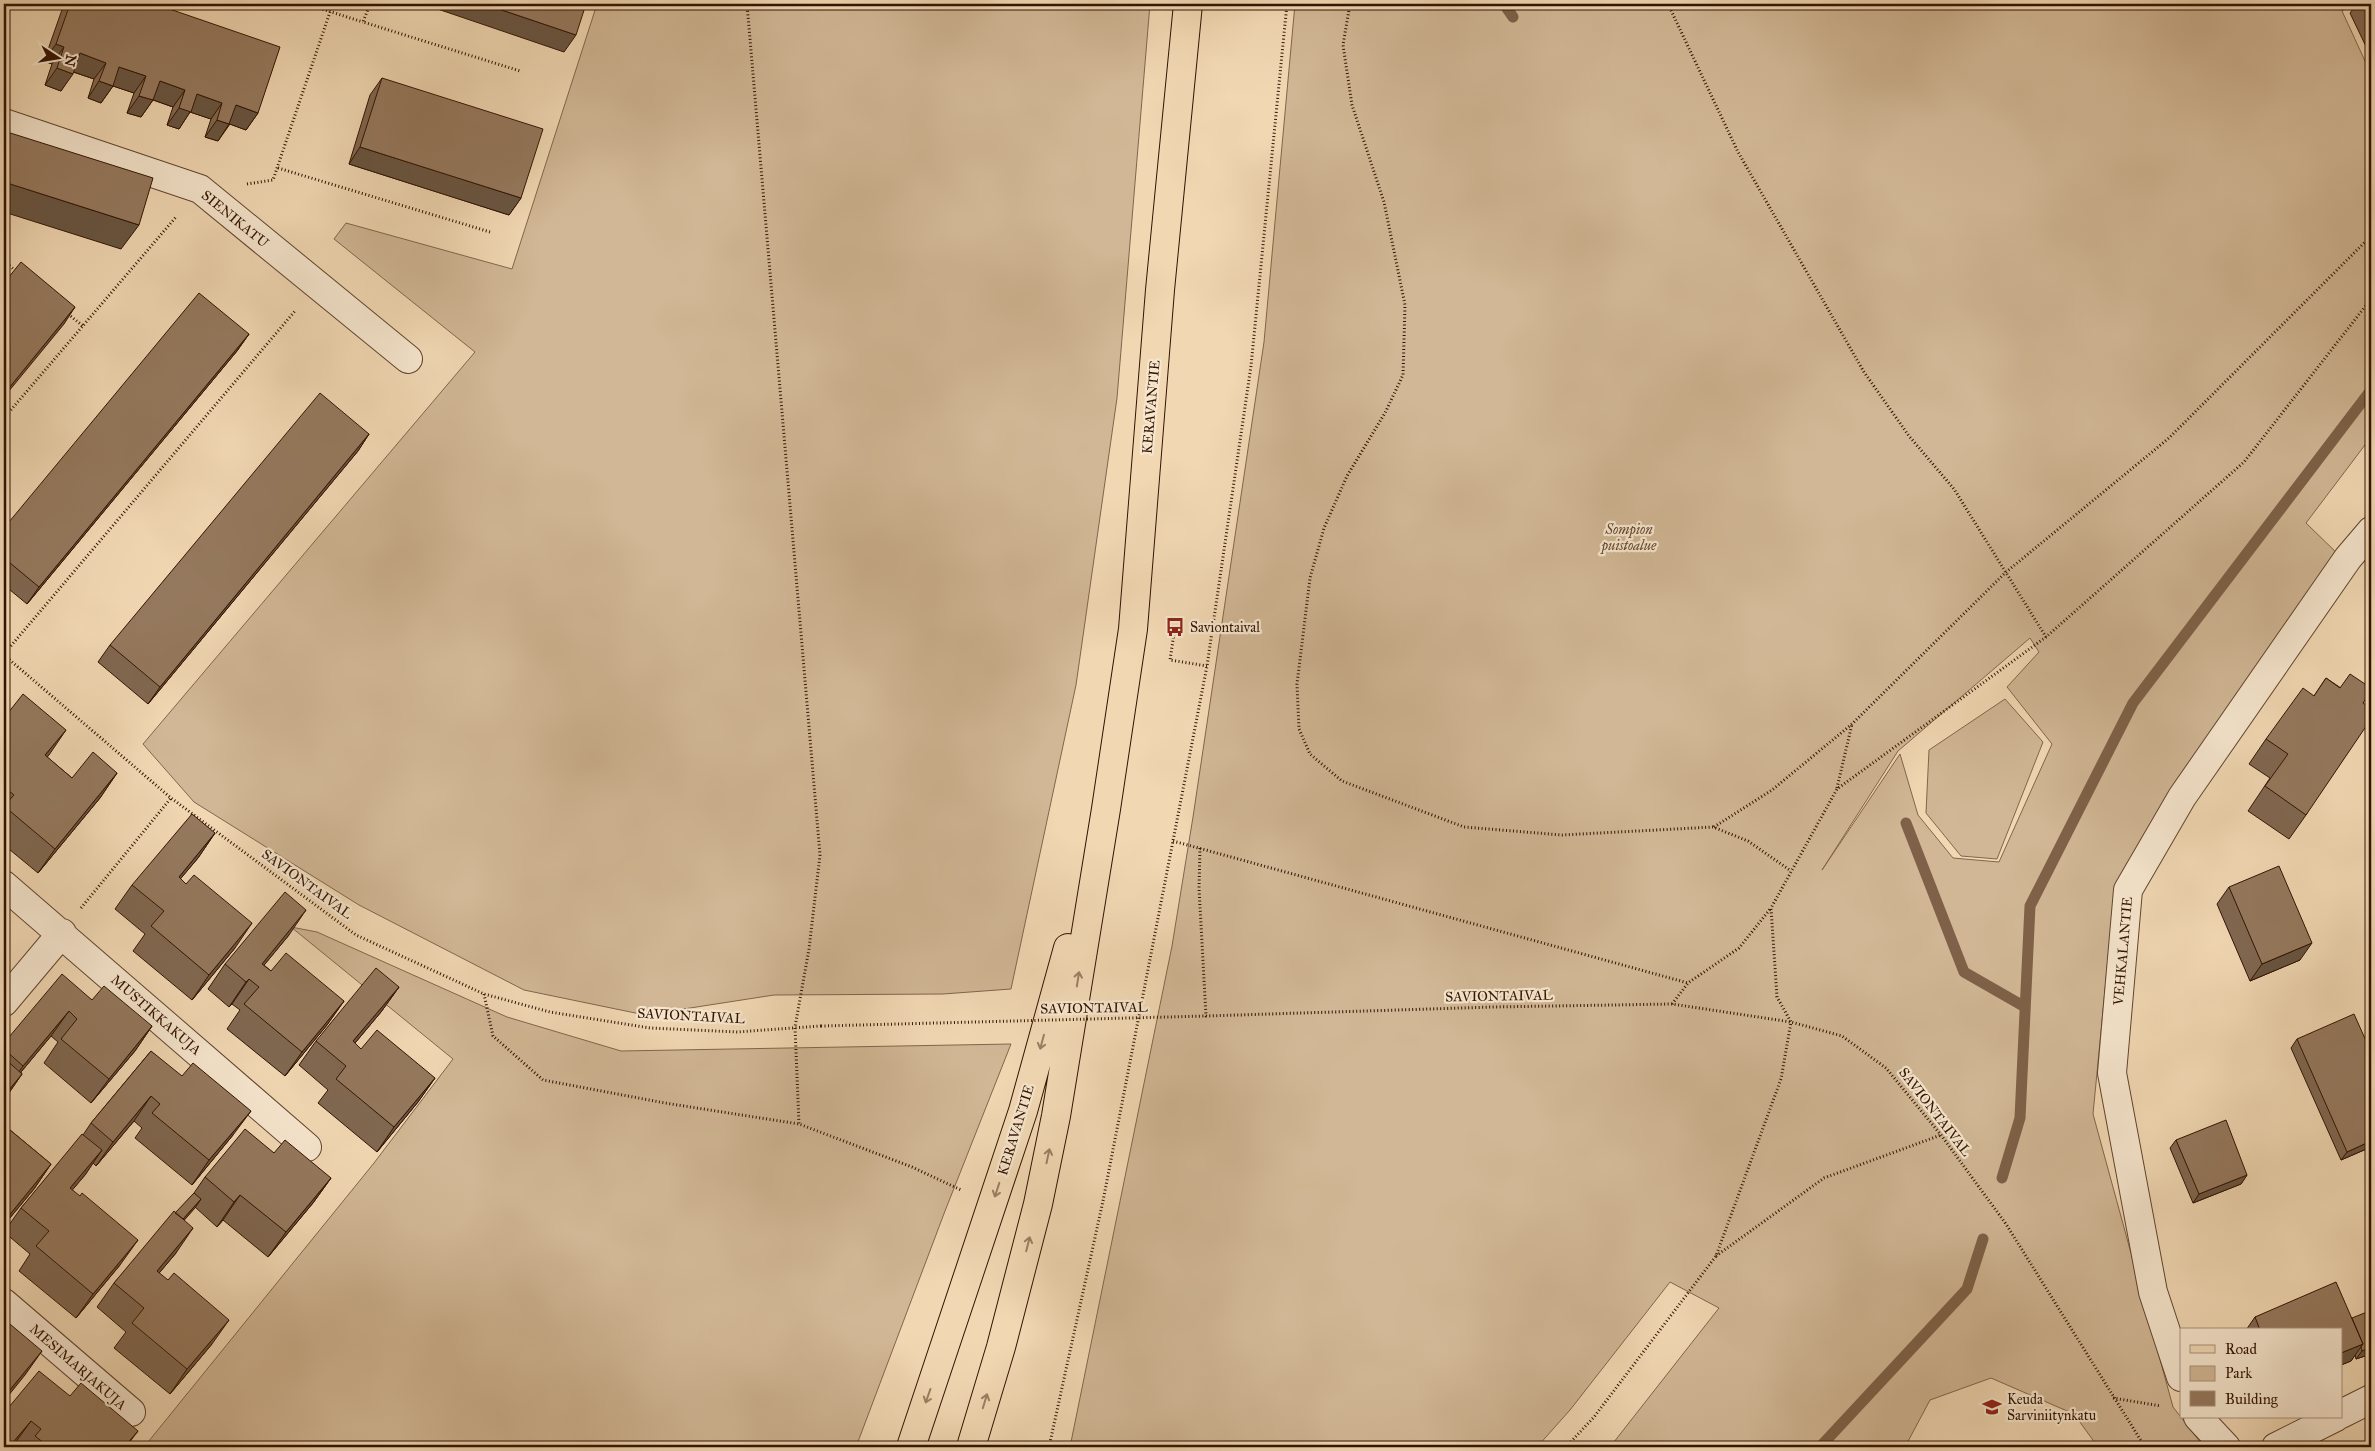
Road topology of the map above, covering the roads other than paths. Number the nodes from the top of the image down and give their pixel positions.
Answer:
1 (1188, 4) edge
2 (4, 122) edge
3 (408, 359) dead end
4 (2371, 531) edge
5 (1106, 809) junction
6 (4, 885) edge
7 (62, 933) junction
8 (4, 1002) edge
9 (307, 1147) dead end
10 (4, 1303) edge
11 (2180, 1374) edge
12 (2371, 1399) edge
13 (130, 1412) dead end
14 (2342, 1414) edge
15 (2199, 1418) edge
16 (2334, 1418) edge
17 (911, 1447) edge
18 (971, 1447) edge
19 (2226, 1447) edge
20 (2276, 1447) edge

1 - 5 main road, KERAVANTIE
2 - 3 street, SIENIKATU
4 - 11 street, VEHKALANTIE
5 -> 17 main road, KERAVANTIE
18 -> 5 main road, KERAVANTIE
6 - 7 street, MUSTIKKAKUJA
7 - 8 street
7 - 9 street, MUSTIKKAKUJA
10 - 13 street, MESIMARJAKUJA
12 - 14 street
15 - 19 street
16 - 20 street

